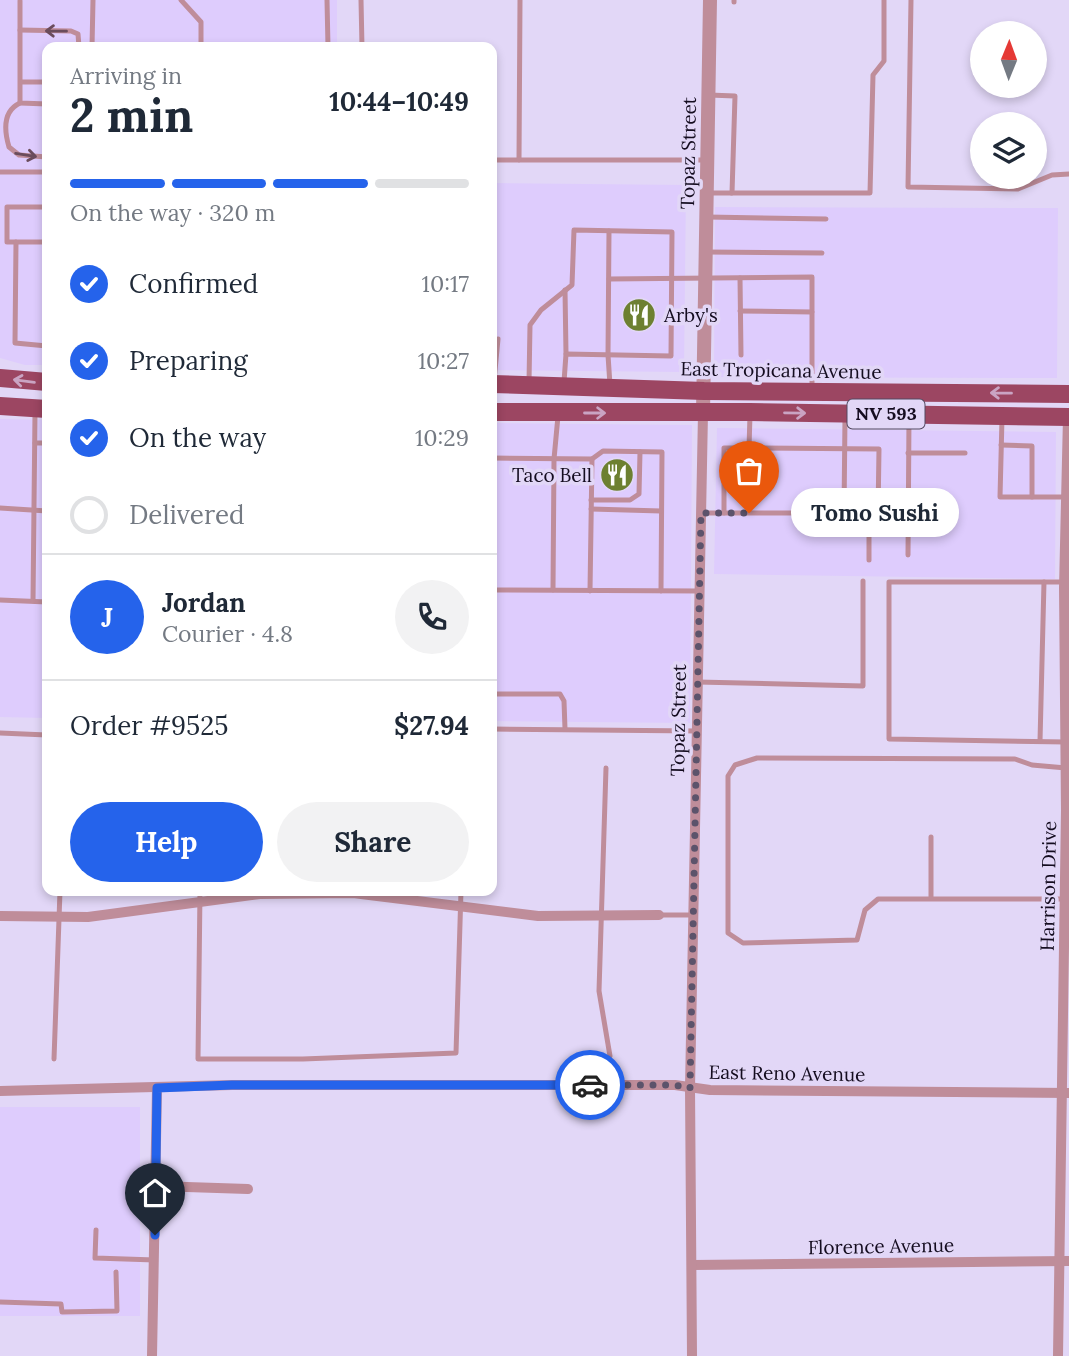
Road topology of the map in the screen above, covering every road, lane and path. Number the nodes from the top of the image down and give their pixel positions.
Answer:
1 (93, 0) edge
2 (181, 0) edge
3 (327, 0) edge
4 (361, 0) edge
5 (520, 0) edge
6 (710, 0) edge
7 (884, 0) edge
8 (911, 0) edge
9 (20, 1) edge
10 (20, 30) junction
11 (79, 42) edge
12 (92, 42) edge
13 (201, 42) edge
14 (328, 42) edge
15 (362, 42) edge
16 (20, 82) junction
17 (42, 82) edge
18 (709, 95) junction
19 (20, 103) junction
20 (42, 104) edge
21 (42, 157) edge
22 (497, 160) edge
23 (519, 160) junction
24 (708, 160) junction
25 (0, 172) edge
26 (42, 172) edge
27 (1069, 174) edge
28 (707, 193) junction
29 (732, 193) junction
30 (42, 207) edge
31 (707, 217) junction
32 (826, 219) dead end
33 (609, 231) junction
34 (16, 242) junction
35 (42, 242) edge
36 (706, 252) junction
37 (822, 253) dead end
38 (705, 278) junction
39 (740, 278) junction
40 (609, 279) junction
41 (671, 279) junction
42 (565, 290) junction
43 (740, 311) junction
44 (812, 313) junction
45 (498, 339) dead end
46 (42, 345) edge
47 (497, 348) edge
48 (566, 354) junction
49 (608, 355) junction
50 (740, 355) dead end
51 (0, 378) edge
52 (42, 382) edge
53 (497, 384) edge
54 (529, 385) junction
55 (564, 387) junction
56 (610, 388) junction
57 (704, 391) junction
58 (812, 391) junction
59 (1069, 394) edge
60 (0, 406) edge
61 (41, 409) edge
62 (497, 412) edge
63 (750, 412) junction
64 (1069, 412) edge
65 (558, 413) junction
66 (703, 413) junction
67 (846, 414) junction
68 (909, 415) junction
69 (1002, 415) junction
70 (35, 443) junction
71 (42, 443) edge
72 (1001, 445) junction
73 (749, 448) junction
74 (845, 448) junction
75 (640, 452) junction
76 (908, 453) junction
77 (965, 453) dead end
78 (497, 458) edge
79 (554, 459) junction
80 (592, 459) junction
81 (1067, 492) edge
82 (1032, 497) junction
83 (591, 500) junction
84 (0, 508) edge
85 (591, 509) junction
86 (35, 511) junction
87 (42, 511) edge
88 (661, 511) junction
89 (701, 513) junction
90 (724, 513) junction
91 (844, 513) junction
92 (869, 514) junction
93 (908, 555) dead end
94 (869, 560) dead end
95 (863, 581) dead end
96 (1044, 582) junction
97 (1064, 582) junction
98 (497, 590) edge
99 (552, 590) junction
100 (590, 591) junction
101 (661, 591) junction
102 (699, 592) junction
103 (0, 600) edge
104 (33, 601) junction
105 (42, 601) edge
106 (1067, 625) edge
107 (697, 682) junction
108 (497, 694) edge
109 (497, 729) edge
110 (565, 729) junction
111 (698, 731) junction
112 (0, 733) edge
113 (42, 735) edge
114 (1040, 741) junction
115 (1066, 742) junction
116 (606, 768) dead end
117 (1066, 768) junction
118 (931, 837) dead end
119 (60, 896) edge
120 (220, 896) edge
121 (372, 896) edge
122 (460, 896) edge
123 (200, 897) edge
124 (932, 898) junction
125 (1065, 899) junction
126 (459, 906) junction
127 (601, 915) junction
128 (659, 915) joint
129 (693, 915) junction
130 (0, 916) edge
131 (61, 917) junction
132 (1067, 943) edge
133 (610, 1056) dead end
134 (54, 1059) dead end
135 (157, 1088) junction
136 (690, 1088) junction
137 (0, 1091) edge
138 (1066, 1093) edge
139 (156, 1186) junction
140 (248, 1189) dead end
141 (96, 1230) dead end
142 (155, 1260) junction
143 (1064, 1261) edge
144 (693, 1265) junction
145 (116, 1272) dead end
146 (0, 1302) edge
147 (152, 1356) edge
148 (692, 1356) edge
149 (1058, 1356) edge

1 - 12 lane
2 - 13 lane
3 - 14 lane
4 - 15 lane
5 - 23 lane
6 - 18 street, Topaz Street
7 - 29 lane
8 - 27 lane
9 - 10 lane
11 -> 10 lane
10 - 16 lane
16 - 17 lane
16 - 19 lane
18 - 24 street, Topaz Street
18 - 29 lane
19 - 20 lane
19 -> 21 lane
22 - 23 lane
23 - 24 lane
24 - 28 street, Topaz Street
25 - 26 lane
28 - 29 lane
28 - 31 street, Topaz Street
30 - 34 lane
31 - 32 lane
31 - 36 street, Topaz Street
33 - 40 lane
33 - 41 lane
33 - 42 lane
34 - 35 lane
34 - 46 lane
36 - 37 lane
36 - 38 street, Topaz Street
38 - 39 lane
38 - 41 lane
38 - 57 street, Topaz Street
39 - 43 lane
39 - 44 lane
40 - 41 lane
40 - 49 lane
41 - 49 lane
42 - 48 lane
42 - 54 lane
43 - 44 lane
43 - 50 lane
44 - 58 lane
45 - 47 lane
48 - 49 lane
48 - 55 lane
49 - 56 lane
52 -> 51 main road
53 - 54 main road, East Tropicana Avenue / NV 593
54 - 55 main road, East Tropicana Avenue / NV 593
55 - 56 main road, East Tropicana Avenue / NV 593
56 - 57 main road, East Tropicana Avenue / NV 593
57 - 58 main road, East Tropicana Avenue / NV 593
57 - 66 street, Topaz Street
59 -> 58 main road, East Tropicana Avenue / NV 593
60 - 61 main road
61 - 70 lane
62 - 65 main road, NV 593
63 - 66 main road, NV 593
63 -> 67 main road, NV 593
63 - 73 lane
64 - 69 main road
64 - 81 street, Harrison Drive
65 -> 66 main road, NV 593
65 - 79 lane
66 - 89 street, Topaz Street
67 - 68 main road, NV 593
67 - 74 lane
68 - 69 main road, NV 593
68 - 76 lane
69 - 72 lane
70 - 71 lane
70 - 86 lane
72 - 82 lane
72 - 82 lane
73 - 74 lane
73 - 90 lane
74 - 91 lane
74 - 92 lane
75 - 80 lane
75 - 83 lane
75 - 88 lane
76 - 77 lane
76 - 93 lane
78 - 79 lane
79 - 80 lane
79 - 99 lane
80 - 83 lane
81 - 82 lane
81 - 97 street, Harrison Drive
83 - 85 lane
84 - 86 lane
85 - 88 lane
85 - 100 lane
86 - 87 lane
86 - 104 lane
88 - 101 lane
89 - 90 lane
89 - 102 street, Topaz Street
90 - 91 lane
91 - 92 lane
92 - 94 lane
95 - 107 lane
96 - 97 lane
96 - 114 lane
96 - 114 lane
97 - 106 street, Harrison Drive
98 - 99 lane
99 - 100 lane
100 - 101 lane
101 - 102 lane
102 - 107 street, Topaz Street
103 - 104 lane
104 - 105 lane
106 - 115 street, Harrison Drive
107 - 111 street, Topaz Street
108 - 110 lane
109 - 110 lane
110 - 111 lane
111 - 129 street, Topaz Street
112 - 113 lane
114 - 115 lane
115 - 117 street, Harrison Drive
116 - 127 lane
117 - 124 lane
117 - 125 street, Harrison Drive
118 - 124 lane
119 - 131 lane
120 - 123 street
121 - 126 street
122 - 126 lane
123 - 126 lane
123 - 131 street
124 - 125 lane
125 - 132 street, Harrison Drive
126 - 127 street
127 - 128 street
127 - 133 lane
128 - 129 lane
129 - 136 street, Topaz Street
130 - 131 street
131 - 134 lane
132 - 138 street, Harrison Drive
135 - 136 street, East Reno Avenue
135 - 137 street, East Reno Avenue
135 - 139 street
136 - 138 street, East Reno Avenue
136 - 144 street, Topaz Street
138 - 143 street, Harrison Drive
139 - 140 street
139 - 142 street
141 - 142 lane
142 - 147 street
143 - 144 street, Florence Avenue
143 - 149 street, Harrison Drive
144 - 148 street, Topaz Street
145 - 146 lane

